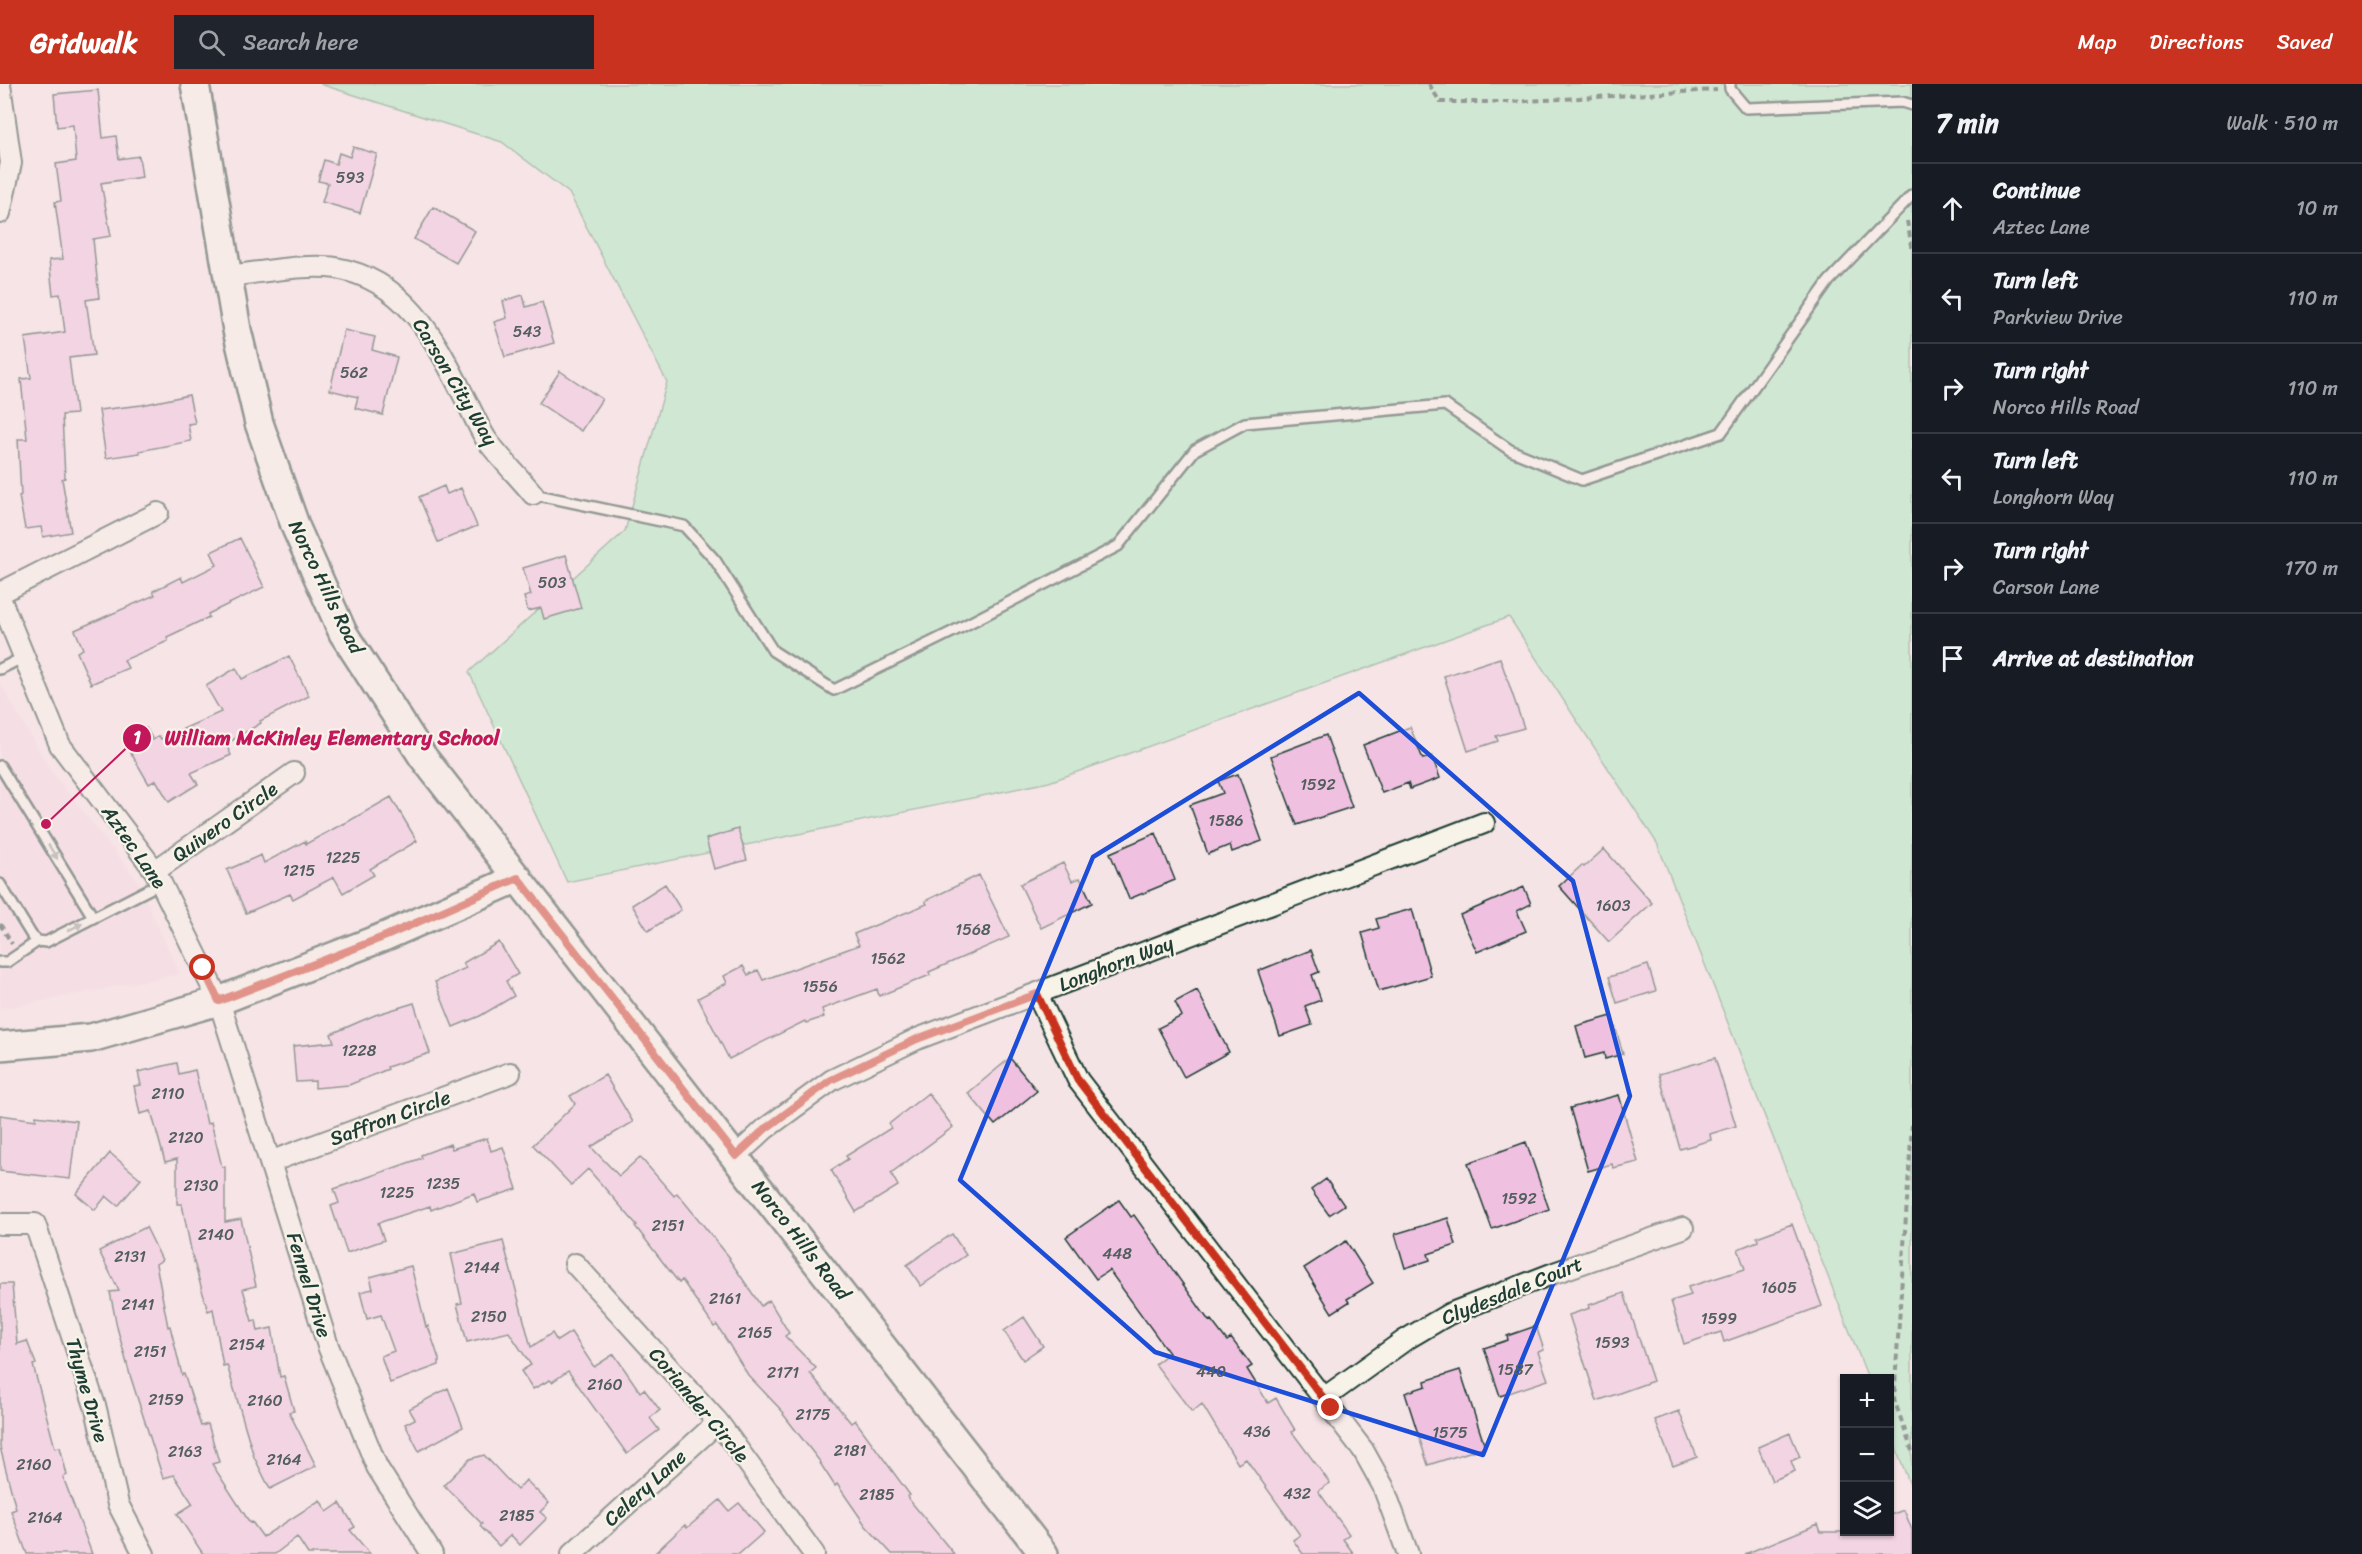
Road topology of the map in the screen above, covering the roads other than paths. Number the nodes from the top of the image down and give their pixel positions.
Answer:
1 (195, 84) edge
2 (0, 85) edge
3 (1730, 86) edge
4 (1912, 105) edge
5 (1912, 195) edge
6 (0, 213) edge
7 (227, 276) junction
8 (533, 494) joint
9 (158, 513) dead end
10 (0, 593) edge
11 (0, 598) edge
12 (24, 657) junction
13 (0, 669) edge
14 (0, 766) edge
15 (294, 773) dead end
16 (1484, 824) dead end
17 (158, 877) junction
18 (518, 878) junction
19 (0, 884) edge
20 (93, 917) junction
21 (38, 941) junction
22 (0, 962) edge
23 (1037, 994) junction
24 (219, 1001) junction
25 (0, 1046) edge
26 (510, 1073) dead end
27 (736, 1156) junction
28 (270, 1162) junction
29 (0, 1224) edge
30 (1683, 1228) dead end
31 (575, 1264) dead end
32 (1324, 1398) junction
33 (718, 1422) junction
34 (144, 1554) edge
35 (432, 1554) edge
36 (572, 1554) edge
37 (814, 1554) edge
38 (1044, 1554) edge
39 (1408, 1554) edge

1 - 7 street, Norco Hills Road
2 - 6 street
3 - 4 lane
5 - 8 lane
7 - 8 street, Carson City Way
7 - 18 street, Norco Hills Road
9 - 10 street
11 - 12 street, Aztec Lane
12 - 13 lane
12 - 17 street, Aztec Lane
14 -> 20 lane
15 - 17 street, Quivero Circle
16 - 23 street, Longhorn Way
17 - 20 lane
17 - 24 street, Aztec Lane
18 - 24 street
18 - 27 street, Norco Hills Road
19 - 21 lane
21 -> 20 lane
21 - 22 lane
23 - 27 street, Longhorn Way
23 - 32 street
24 - 25 street
24 - 28 street, Fennel Drive
26 - 28 street, Saffron Circle
27 - 38 street, Norco Hills Road
28 - 35 street, Fennel Drive
29 - 34 street, Thyme Drive
30 - 32 street, Clydesdale Court
31 - 33 street, Coriander Circle
32 - 39 street
33 - 36 street, Celery Lane
33 - 37 street, Coriander Circle

